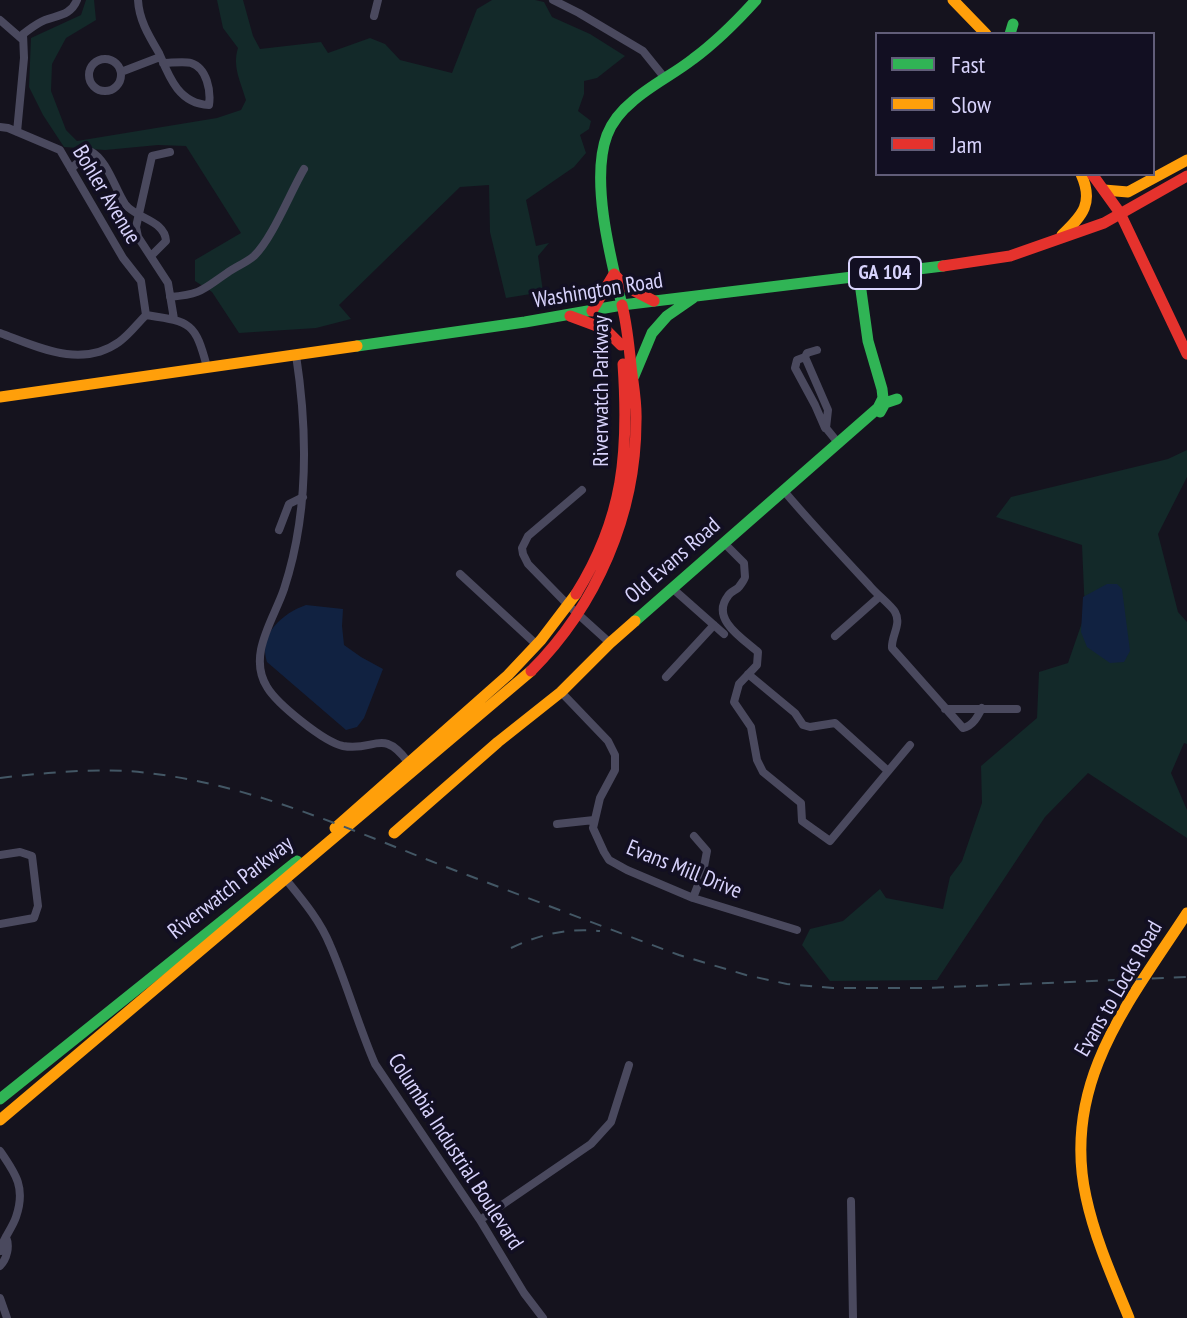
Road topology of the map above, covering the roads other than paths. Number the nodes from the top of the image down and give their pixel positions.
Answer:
1 (77, 0) edge
2 (138, 0) edge
3 (378, 0) edge
4 (553, 0) edge
5 (756, 0) edge
6 (953, 0) edge
7 (374, 16) dead end
8 (0, 20) edge
9 (984, 32) edge
10 (23, 40) junction
11 (162, 60) junction
12 (121, 72) junction
13 (664, 77) junction
14 (0, 127) edge
15 (17, 132) junction
16 (170, 152) dead end
17 (1187, 160) edge
18 (71, 169) junction
19 (304, 169) dead end
20 (1082, 176) edge
21 (1094, 176) edge
22 (1187, 176) edge
23 (1104, 190) junction
24 (1120, 213) junction
25 (138, 214) junction
26 (1054, 242) junction
27 (151, 256) junction
28 (614, 274) junction
29 (859, 276) junction
30 (698, 296) junction
31 (170, 297) junction
32 (654, 301) junction
33 (622, 305) junction
34 (592, 311) junction
35 (146, 315) junction
36 (567, 315) junction
37 (174, 319) junction
38 (0, 333) edge
39 (621, 345) junction
40 (817, 350) dead end
41 (1187, 354) edge
42 (296, 355) junction
43 (805, 357) junction
44 (207, 367) junction
45 (633, 379) junction
46 (0, 397) edge
47 (897, 399) dead end
48 (826, 428) junction
49 (852, 432) junction
50 (839, 444) junction
51 (582, 490) dead end
52 (784, 491) junction
53 (303, 497) junction
54 (279, 530) dead end
55 (724, 543) junction
56 (460, 574) dead end
57 (672, 588) junction
58 (879, 597) junction
59 (569, 606) junction
60 (579, 615) junction
61 (714, 625) junction
62 (724, 634) dead end
63 (835, 636) dead end
64 (610, 643) junction
65 (537, 645) junction
66 (748, 674) junction
67 (666, 677) dead end
68 (561, 692) junction
69 (982, 708) junction
70 (945, 709) junction
71 (1017, 709) dead end
72 (910, 745) dead end
73 (408, 762) junction
74 (888, 771) junction
75 (377, 798) junction
76 (594, 820) junction
77 (557, 824) dead end
78 (394, 833) dead end
79 (694, 836) dead end
80 (0, 855) edge
81 (283, 877) junction
82 (693, 898) junction
83 (1187, 913) edge
84 (0, 924) edge
85 (797, 930) dead end
86 (629, 1065) dead end
87 (0, 1099) edge
88 (0, 1120) edge
89 (0, 1151) edge
90 (851, 1201) dead end
91 (480, 1220) junction
92 (6, 1237) junction
93 (0, 1251) edge
94 (0, 1266) edge
95 (0, 1298) edge
96 (7, 1318) edge
97 (543, 1318) edge
98 (853, 1318) edge
99 (1129, 1318) edge

1 - 10 street
2 - 11 street
3 - 7 street
4 - 13 street
5 - 13 main road
6 - 9 main road
8 - 10 street
10 - 15 street
11 - 11 street
11 - 12 street
12 - 12 street
13 - 28 main road
14 - 15 street, Bohler Avenue
15 - 18 street, Bohler Avenue
16 - 25 street
17 - 23 main road
18 - 25 street
18 - 35 street, Bohler Avenue
19 - 31 street
20 - 26 main road
21 - 23 main road
22 - 24 main road, Washington Road / GA 104
23 - 24 main road
24 - 26 main road, Washington Road / GA 104
24 - 41 main road
25 - 27 street
25 - 27 street
26 - 29 main road, Washington Road / GA 104
27 - 31 street
28 - 32 main road
28 - 33 main road
28 - 34 main road
29 - 30 main road, Washington Road / GA 104
29 - 49 main road, Old Evans Road
30 - 32 main road, Washington Road / GA 104
30 - 45 main road
31 - 37 street
32 - 33 main road, Washington Road / GA 104
33 - 34 main road, Washington Road / GA 104
33 - 39 main road, Riverwatch Parkway
33 - 45 main road, Riverwatch Parkway
34 - 36 main road, Washington Road / GA 104
35 - 37 street
35 - 38 street
36 - 39 main road
36 - 42 main road, Washington Road / GA 104
37 - 44 street
39 - 59 main road, Riverwatch Parkway
40 - 43 street
42 - 44 main road, Washington Road / GA 104
42 - 53 street
43 - 48 street
43 - 48 street
44 - 46 main road, Washington Road / GA 104
45 - 60 main road, Riverwatch Parkway
47 - 49 main road
48 - 50 street
49 - 50 main road, Old Evans Road
50 - 52 main road, Old Evans Road
51 - 59 street
52 - 55 main road, Old Evans Road
52 - 58 street
53 - 54 street
53 - 73 street
55 - 57 main road, Old Evans Road
55 - 66 street
56 - 65 street
57 - 61 street
57 - 64 main road, Old Evans Road
58 - 63 street
58 - 70 street
59 - 60 street
59 - 65 main road, Riverwatch Parkway
60 - 64 street
60 - 75 main road, Riverwatch Parkway
61 - 62 street
61 - 67 street
64 - 68 main road, Old Evans Road
65 - 73 main road, Riverwatch Parkway
66 - 74 street
66 - 74 street
68 - 76 street
68 - 78 main road, Old Evans Road
69 - 70 street
69 - 70 street
69 - 71 street
72 - 74 street
73 - 75 main road, Riverwatch Parkway
75 - 81 main road, Riverwatch Parkway
76 - 77 street
76 - 82 street, Evans Mill Drive
79 - 82 street
80 - 84 street
81 - 87 main road, Riverwatch Parkway
81 - 88 main road, Riverwatch Parkway
81 - 91 street, Columbia Industrial Boulevard
82 - 85 street, Evans Mill Drive
83 - 99 main road, Evans to Locks Road
86 - 91 street
89 - 92 street
90 - 98 street
91 - 97 street, Columbia Industrial Boulevard
92 - 93 street
92 - 94 street
95 - 96 street

